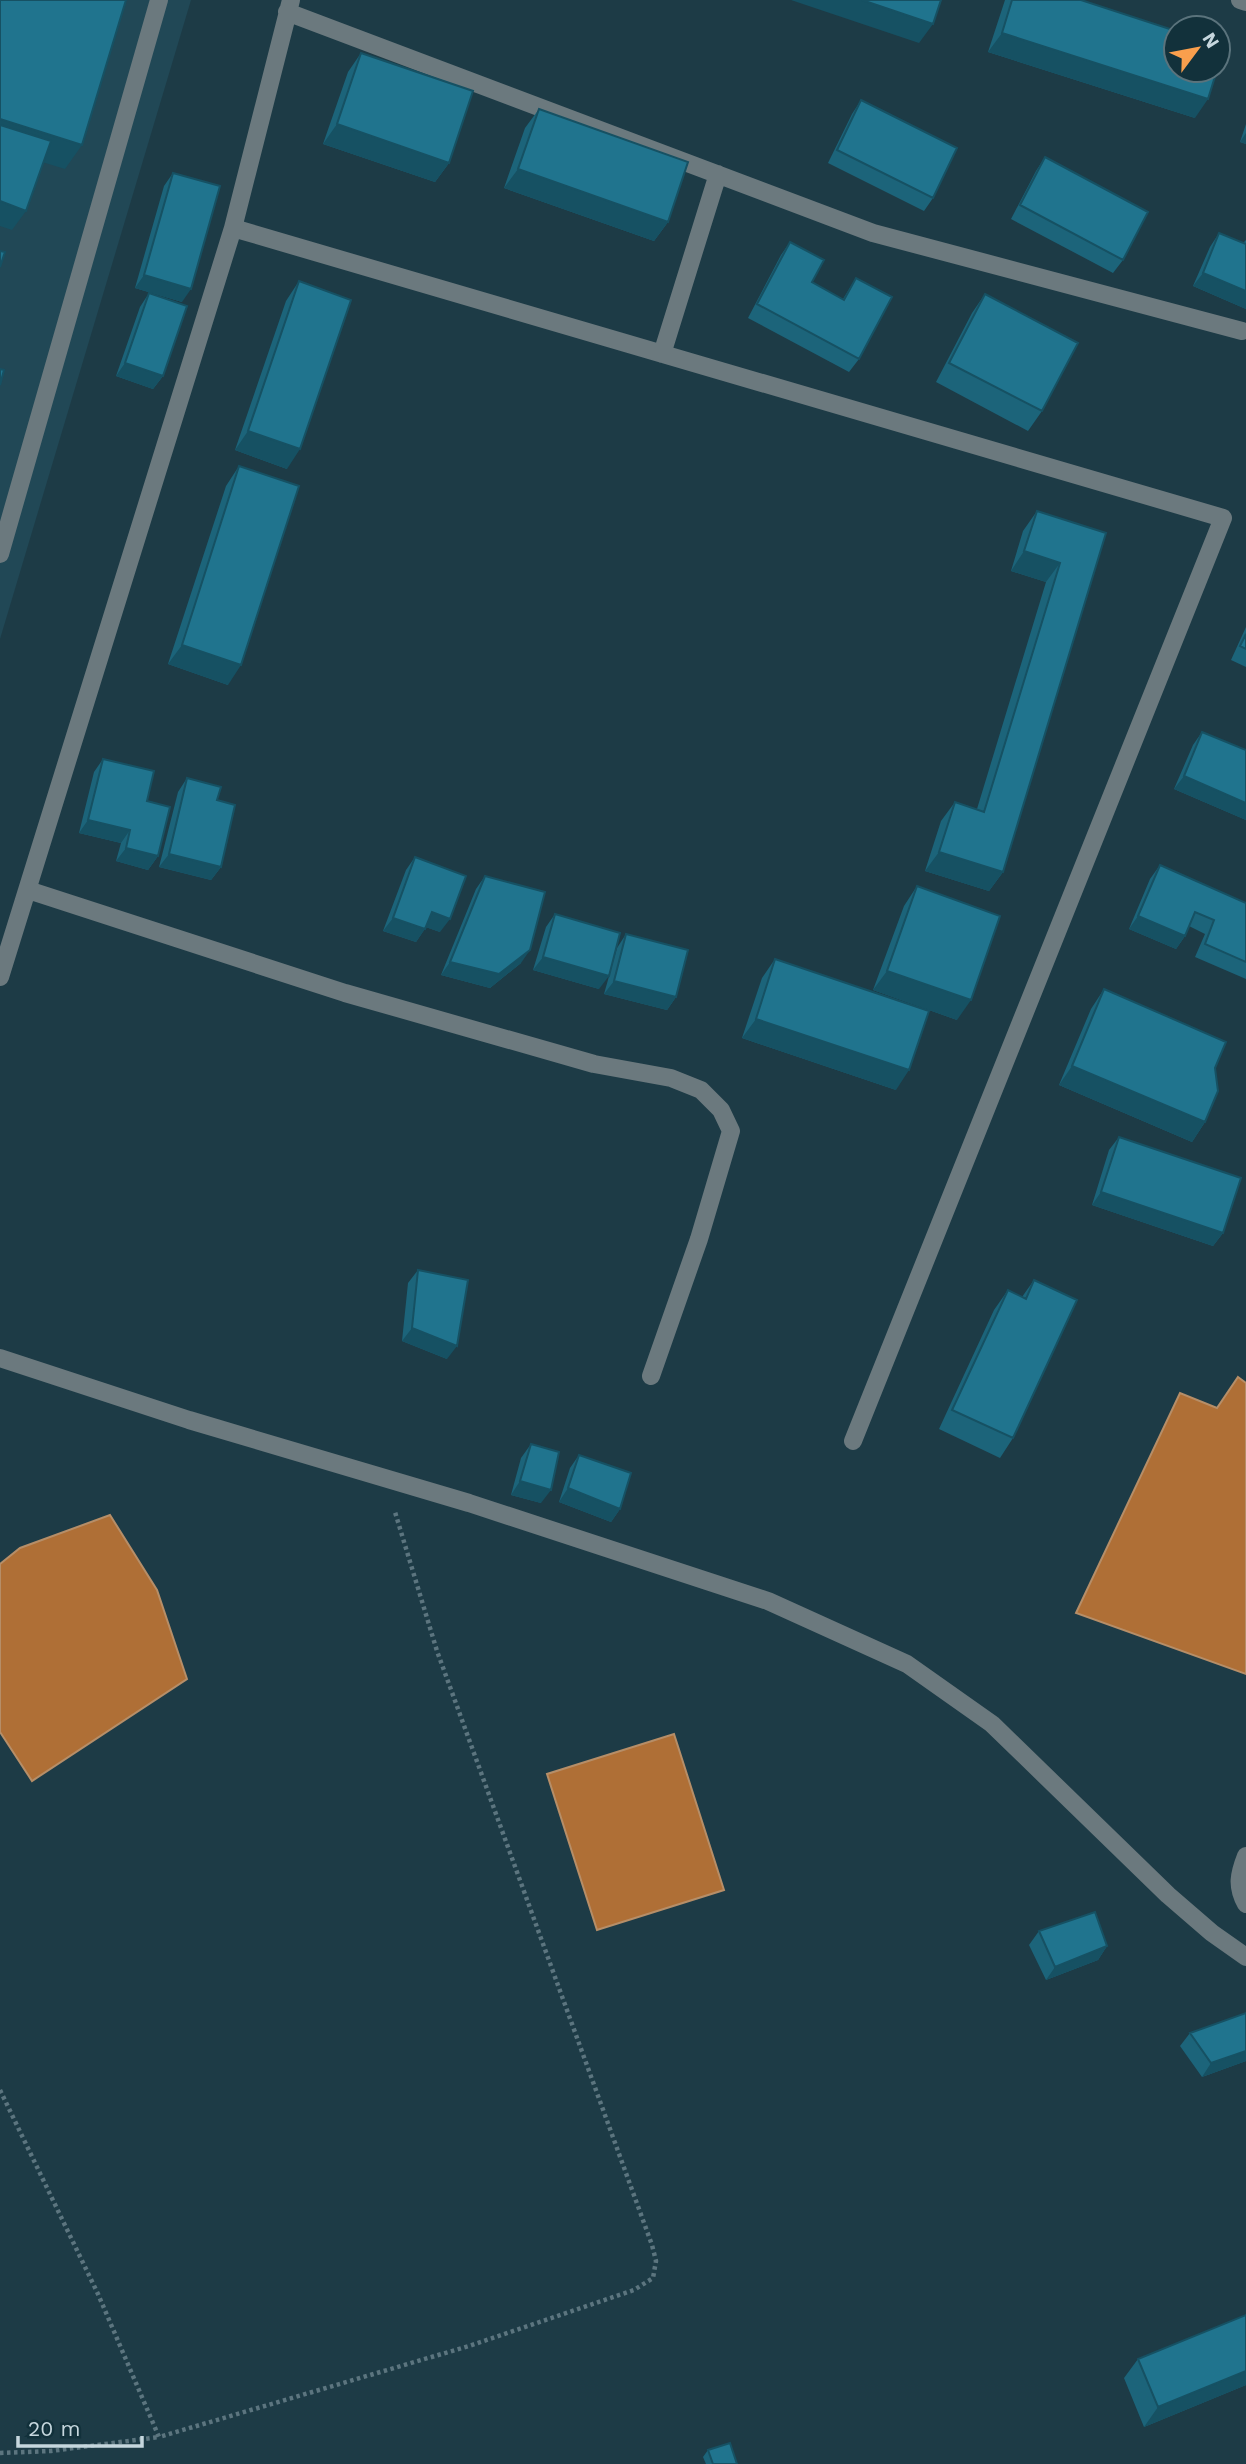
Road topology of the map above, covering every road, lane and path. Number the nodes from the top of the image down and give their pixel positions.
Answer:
1 (159, 0) edge
2 (1240, 0) edge
3 (1246, 2) edge
4 (289, 6) edge
5 (718, 174) junction
6 (233, 228) junction
7 (1242, 331) dead end
8 (662, 354) junction
9 (0, 554) edge
10 (28, 890) junction
11 (0, 977) edge
12 (0, 1358) edge
13 (651, 1376) dead end
14 (853, 1441) dead end
15 (385, 1478) junction
16 (1246, 1856) edge
17 (1246, 1904) edge
18 (1246, 1957) edge
19 (0, 2090) edge
20 (159, 2437) junction
21 (0, 2452) edge

1 - 9 street
2 - 3 street
4 - 5 street
4 - 6 street
5 - 7 street
5 - 8 street
6 - 8 street
6 - 10 street
8 - 14 street
10 - 11 street
10 - 13 street
12 - 15 street
15 - 18 street
15 - 20 path
16 - 17 street
19 - 20 path
20 - 21 path

